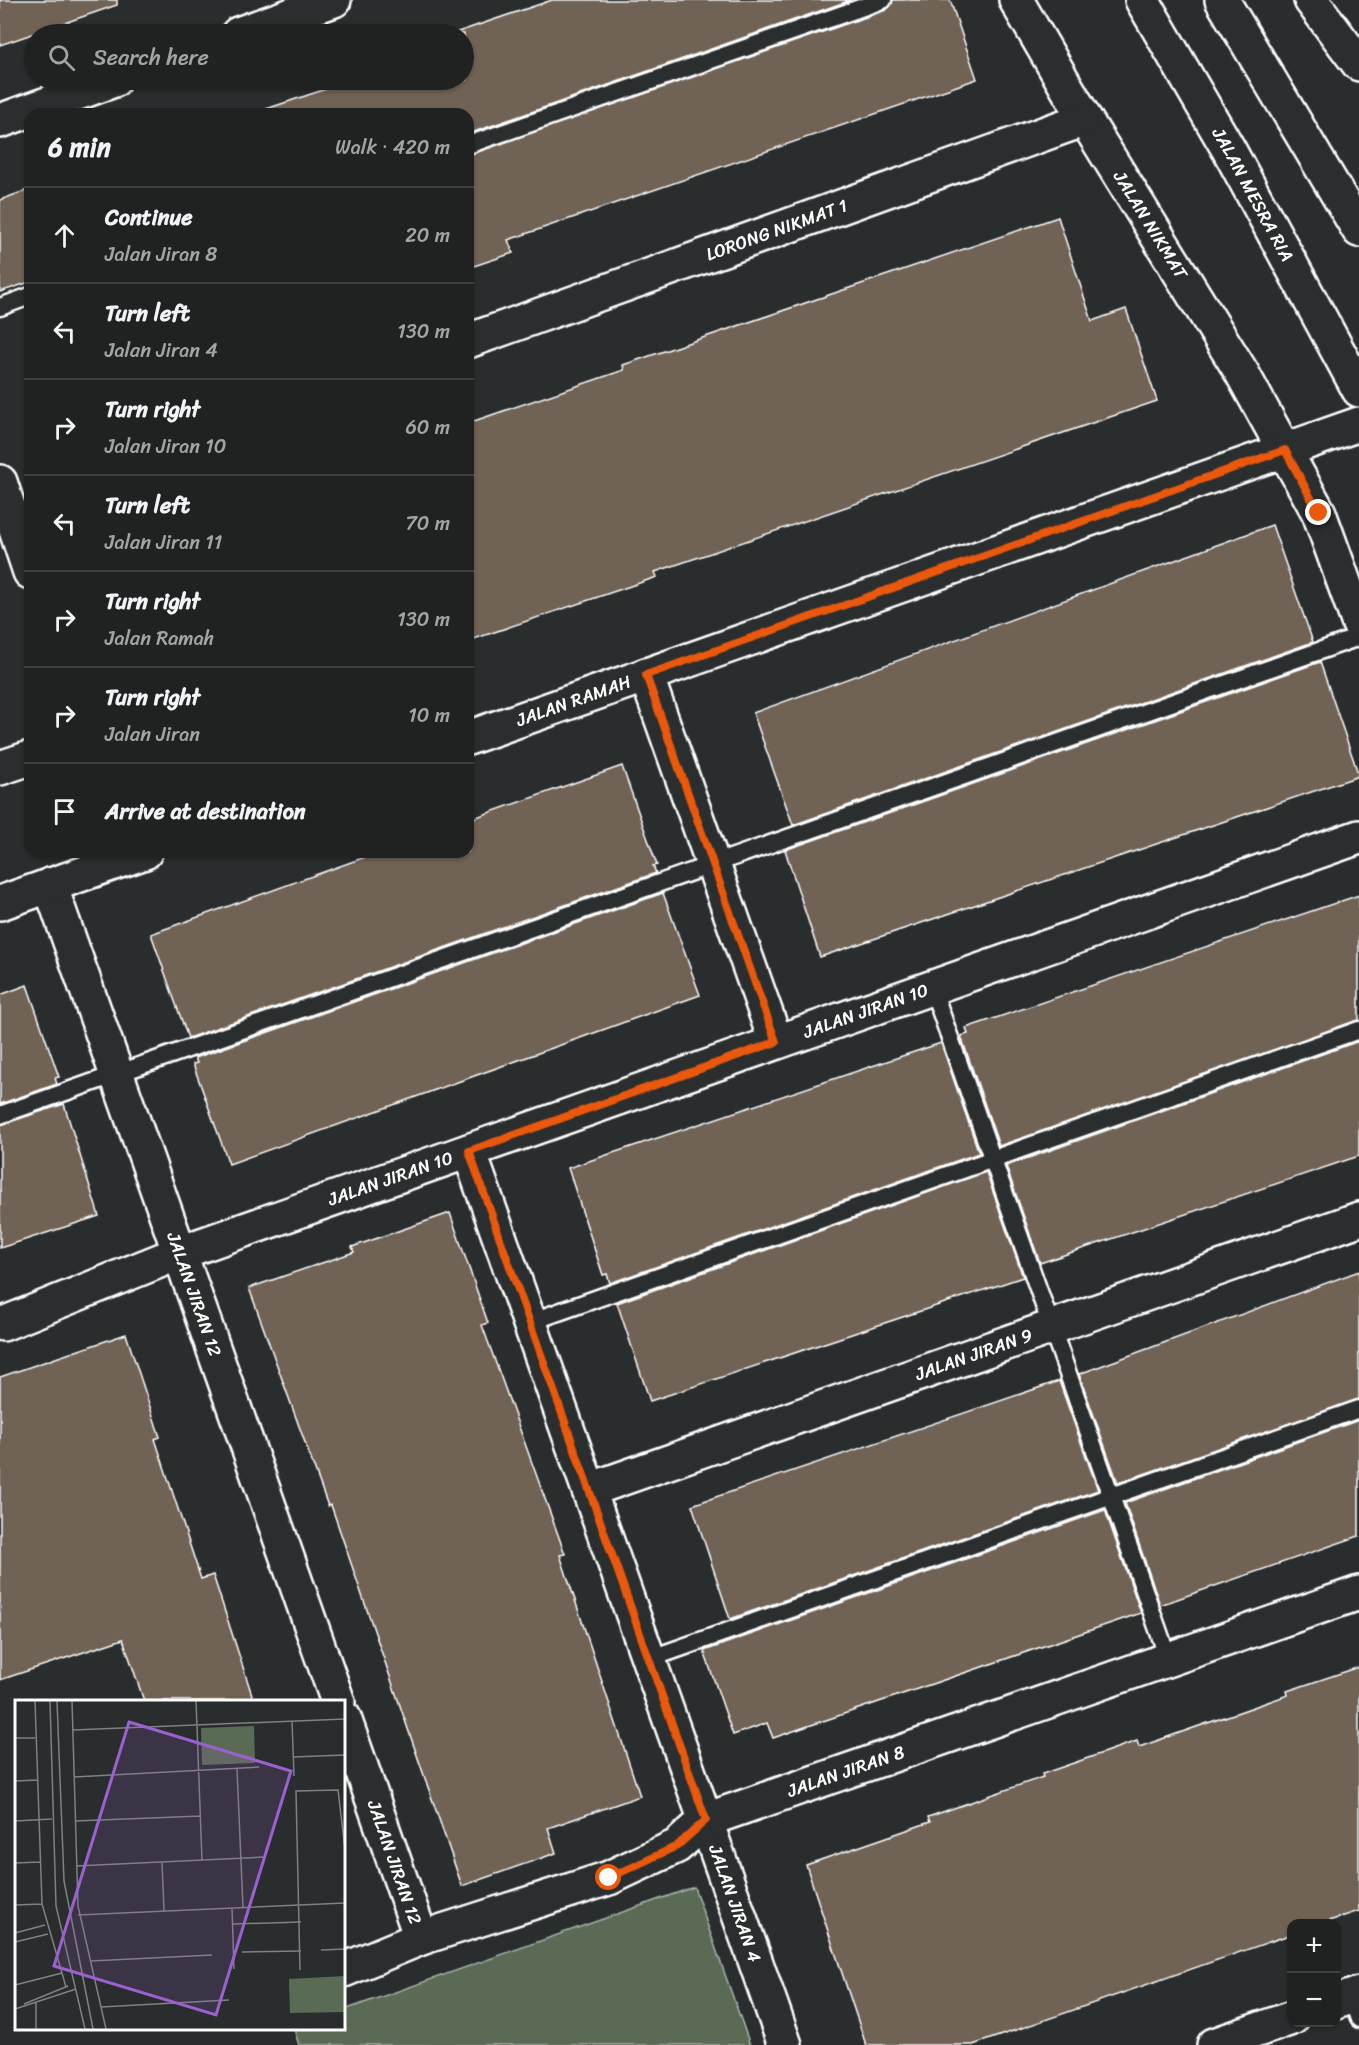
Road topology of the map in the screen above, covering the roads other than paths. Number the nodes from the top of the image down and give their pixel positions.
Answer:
1 (334, 0) edge
2 (883, 0) edge
3 (1016, 0) edge
4 (1142, 0) edge
5 (1222, 0) edge
6 (1311, 0) edge
7 (266, 24) edge
8 (1359, 64) edge
9 (86, 90) edge
10 (36, 108) edge
11 (24, 112) edge
12 (1085, 119) junction
13 (0, 121) edge
14 (474, 143) edge
15 (1359, 230) edge
16 (24, 298) edge
17 (0, 307) edge
18 (474, 339) edge
19 (1359, 390) edge
20 (1359, 424) edge
21 (1285, 450) junction
22 (0, 482) edge
23 (24, 554) edge
24 (1359, 624) edge
25 (1359, 637) edge
26 (646, 675) junction
27 (474, 736) edge
28 (24, 760) edge
29 (0, 768) edge
30 (1359, 837) edge
31 (123, 858) edge
32 (713, 864) junction
33 (50, 885) junction
34 (0, 903) edge
35 (932, 987) junction
36 (1359, 1030) edge
37 (776, 1042) junction
38 (116, 1074) junction
39 (0, 1115) edge
40 (469, 1151) junction
41 (992, 1159) junction
42 (1359, 1219) edge
43 (180, 1253) junction
44 (530, 1322) junction
45 (3, 1324) dead end
46 (1052, 1327) junction
47 (1359, 1409) edge
48 (589, 1490) junction
49 (1111, 1496) junction
50 (1359, 1593) edge
51 (1168, 1658) junction
52 (649, 1659) junction
53 (338, 1700) edge
54 (345, 1721) edge
55 (706, 1820) junction
56 (421, 1938) junction
57 (345, 1970) edge
58 (1287, 2020) edge
59 (785, 2045) edge
60 (1214, 2045) edge

1 - 7 street
2 - 14 lane
3 - 12 street, JALAN NIKMAT
4 - 19 street, JALAN MESRA RIA
5 - 15 street
6 - 8 street
9 - 10 street
11 - 13 street
12 - 18 street, LORONG NIKMAT 1
12 - 21 street, JALAN NIKMAT
16 - 17 lane
20 - 21 street, JALAN RAMAH
21 - 24 street, JALAN NIKMAT
21 - 26 street, JALAN RAMAH
22 - 23 street
25 - 32 lane
26 - 27 street, JALAN RAMAH
26 - 32 street
28 - 29 street
30 - 35 street, JALAN JIRAN 10
31 - 33 street
32 - 37 street
32 - 38 lane
33 - 34 street
33 - 38 street, JALAN JIRAN 12
35 - 37 street, JALAN JIRAN 10
35 - 41 lane
36 - 41 lane
37 - 40 street, JALAN JIRAN 10
38 - 39 lane
38 - 43 street, JALAN JIRAN 12
40 - 43 street, JALAN JIRAN 10
40 - 44 street, JALAN JIRAN 4
41 - 44 lane
41 - 46 lane
42 - 46 street, JALAN JIRAN 9
43 - 45 street, JALAN JIRAN 10
43 - 53 street, JALAN JIRAN 12
44 - 48 street, JALAN JIRAN 4
46 - 48 street, JALAN JIRAN 9
46 - 49 lane
47 - 49 lane
48 - 52 street, JALAN JIRAN 4
49 - 51 lane
49 - 52 lane
50 - 51 street, JALAN JIRAN 8
51 - 55 street, JALAN JIRAN 8
52 - 55 street, JALAN JIRAN 4
54 - 56 street, JALAN JIRAN 12
55 - 56 street, JALAN JIRAN 8
55 - 59 street, JALAN JIRAN 4
56 - 57 street, JALAN JIRAN 8
58 - 60 street

